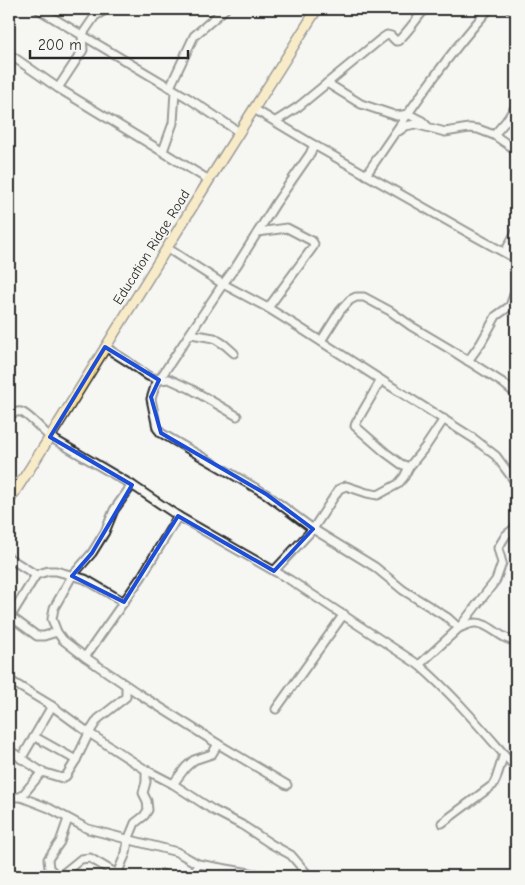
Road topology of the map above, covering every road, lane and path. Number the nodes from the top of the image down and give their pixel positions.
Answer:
1 (38, 9) edge
2 (91, 9) edge
3 (107, 9) edge
4 (224, 9) edge
5 (317, 9) edge
6 (425, 9) edge
7 (489, 9) edge
8 (510, 9) edge
9 (516, 12) edge
10 (95, 16) junction
11 (82, 35) junction
12 (9, 54) edge
13 (327, 83) junction
14 (58, 88) junction
15 (173, 89) junction
16 (516, 106) edge
17 (254, 108) junction
18 (408, 114) junction
19 (276, 121) junction
20 (429, 127) junction
21 (239, 132) junction
22 (395, 133) junction
23 (494, 136) junction
24 (314, 146) junction
25 (516, 150) edge
26 (163, 151) junction
27 (366, 175) junction
28 (209, 180) junction
29 (258, 232) junction
30 (516, 232) edge
31 (167, 248) junction
32 (505, 252) junction
33 (516, 259) edge
34 (223, 284) junction
35 (516, 289) edge
36 (268, 308) junction
37 (190, 334) junction
38 (321, 341) junction
39 (105, 347) junction
40 (234, 354) dead end
41 (468, 360) junction
42 (159, 380) junction
43 (381, 380) junction
44 (516, 394) edge
45 (9, 415) edge
46 (237, 416) dead end
47 (444, 419) junction
48 (50, 437) junction
49 (409, 467) junction
50 (516, 483) edge
51 (132, 485) junction
52 (9, 501) edge
53 (178, 516) junction
54 (516, 527) edge
55 (313, 529) junction
56 (9, 558) edge
57 (274, 571) junction
58 (36, 575) junction
59 (72, 576) junction
60 (124, 602) junction
61 (344, 614) junction
62 (9, 618) edge
63 (459, 628) junction
64 (57, 632) junction
65 (516, 641) edge
66 (85, 658) junction
67 (419, 665) junction
68 (9, 680) edge
69 (126, 686) junction
70 (139, 694) junction
71 (126, 697) junction
72 (52, 706) junction
73 (276, 709) dead end
74 (89, 732) junction
75 (35, 736) junction
76 (218, 744) junction
77 (9, 750) edge
78 (504, 754) junction
79 (21, 759) junction
80 (76, 760) junction
81 (516, 768) edge
82 (146, 770) junction
83 (42, 772) junction
84 (173, 784) junction
85 (287, 785) dead end
86 (9, 797) edge
87 (21, 797) junction
88 (68, 820) junction
89 (442, 823) dead end
90 (128, 840) junction
91 (198, 864) junction
92 (119, 875) edge
93 (58, 876) edge
94 (193, 876) edge
95 (268, 876) edge
96 (309, 876) edge

1 - 11 street
2 - 10 street
3 - 10 street
4 - 15 street
5 - 17 main road, Education Ridge Road
6 - 13 street
7 - 18 street
8 - 9 street
10 - 11 street
11 - 14 street
11 - 15 street
12 - 14 street
13 - 18 street
13 - 19 street
14 - 26 street
15 - 21 street
15 - 26 street
16 - 23 street
17 - 19 street
17 - 21 main road, Education Ridge Road
18 - 20 street
18 - 22 street
19 - 24 street
20 - 22 street
20 - 23 street
21 - 28 main road, Education Ridge Road
22 - 27 street
23 - 25 street
24 - 27 street
24 - 29 street
26 - 28 street
27 - 32 street
28 - 31 main road, Education Ridge Road
29 - 34 street
29 - 36 street
30 - 32 street
31 - 34 street
31 - 39 main road, Education Ridge Road
32 - 33 street
34 - 36 street
34 - 37 street
35 - 41 street
36 - 38 street
37 - 40 street
37 - 42 street
38 - 41 street
38 - 43 street
39 - 42 street
39 - 48 main road, Education Ridge Road
41 - 44 street
42 - 46 street
42 - 55 street
43 - 47 street
43 - 49 street
45 - 48 street
47 - 49 street
47 - 50 street
48 - 51 street
48 - 52 main road, Education Ridge Road
49 - 55 street
51 - 53 street
51 - 59 street
53 - 57 street
53 - 60 street
54 - 63 street
55 - 57 street
55 - 63 street
56 - 58 street
57 - 61 street
58 - 59 street
58 - 62 street
59 - 60 street
59 - 64 street
60 - 66 street
61 - 67 street
61 - 73 street
62 - 64 street
63 - 65 street
63 - 67 street
64 - 66 street
66 - 69 street
67 - 78 street
68 - 72 street
69 - 70 street
69 - 71 street
70 - 71 street
70 - 76 street
71 - 74 street
72 - 74 street
72 - 75 street
74 - 80 street
74 - 82 street
75 - 79 street
75 - 80 street
76 - 84 street
76 - 85 street
77 - 79 street
78 - 81 street
78 - 89 street
79 - 83 street
80 - 83 street
82 - 84 street
82 - 90 street
83 - 87 street
84 - 96 street
86 - 87 street
87 - 88 street
88 - 90 street
88 - 93 street
90 - 91 street
90 - 92 street
91 - 94 street
91 - 95 street
92 - 93 street

